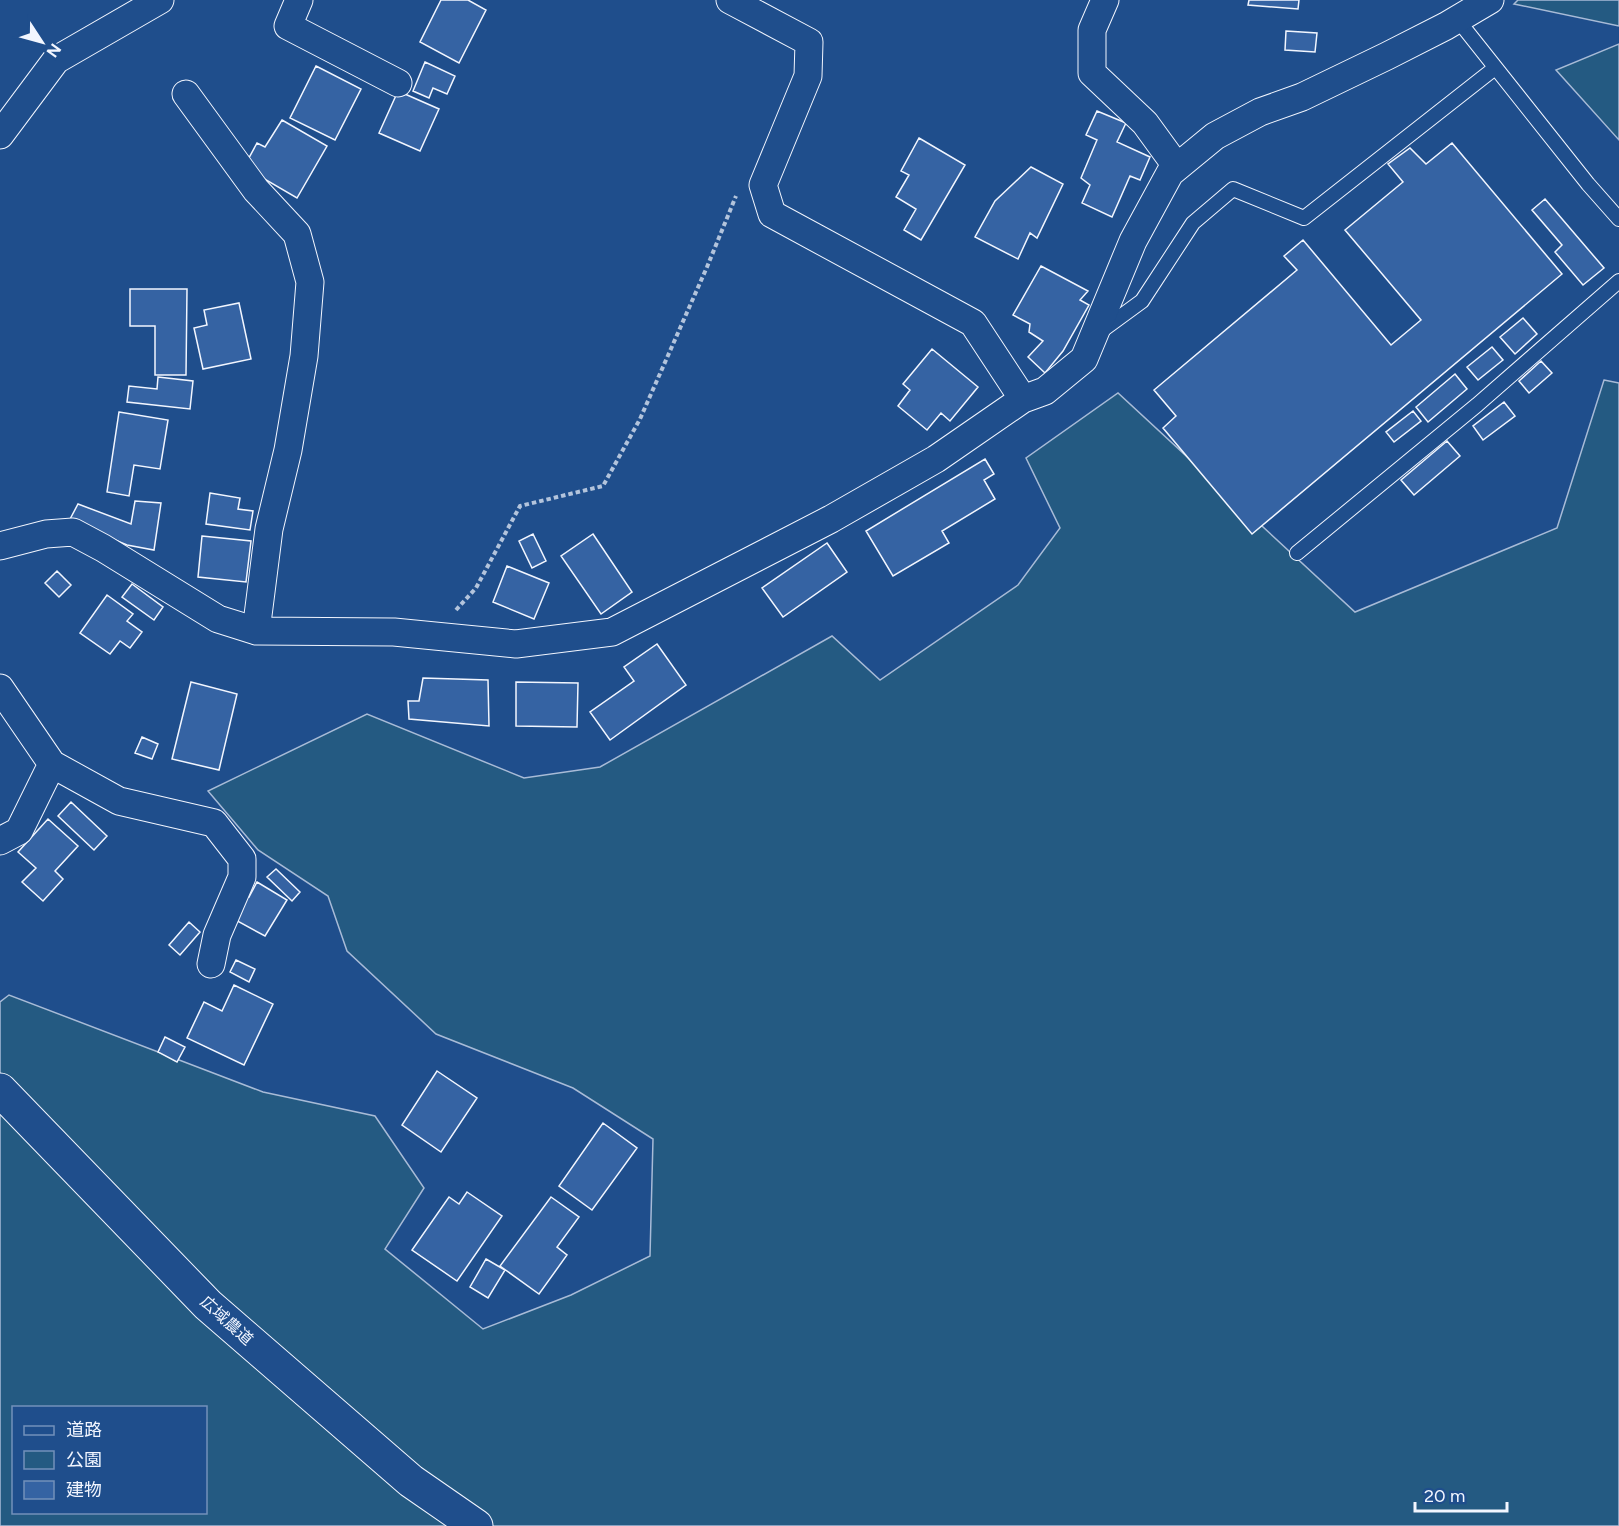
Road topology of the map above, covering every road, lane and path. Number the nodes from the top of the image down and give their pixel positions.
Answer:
1 (160, 0) edge
2 (299, 0) edge
3 (730, 0) edge
4 (1105, 0) edge
5 (1490, 0) edge
6 (1457, 19) junction
7 (1495, 68) junction
8 (398, 82) dead end
9 (186, 94) dead end
10 (0, 135) edge
11 (1177, 167) junction
12 (738, 192) dead end
13 (1619, 219) edge
14 (1619, 281) edge
15 (1094, 335) junction
16 (1023, 399) junction
17 (0, 546) edge
18 (1297, 552) dead end
19 (256, 631) junction
20 (432, 636) junction
21 (0, 688) edge
22 (52, 764) junction
23 (0, 841) edge
24 (211, 964) dead end
25 (0, 1090) edge
26 (476, 1526) edge

1 - 10 street
2 - 8 street
3 - 16 street
4 - 11 street
5 - 6 street
6 - 7 lane
6 - 11 street
7 - 13 lane
7 - 15 lane
9 - 19 street
11 - 15 street
12 - 20 path
14 - 18 lane
15 - 16 street
16 - 20 street
17 - 19 street
19 - 20 street
21 - 22 street
22 - 23 street
22 - 24 street
25 - 26 street, 広域農道

